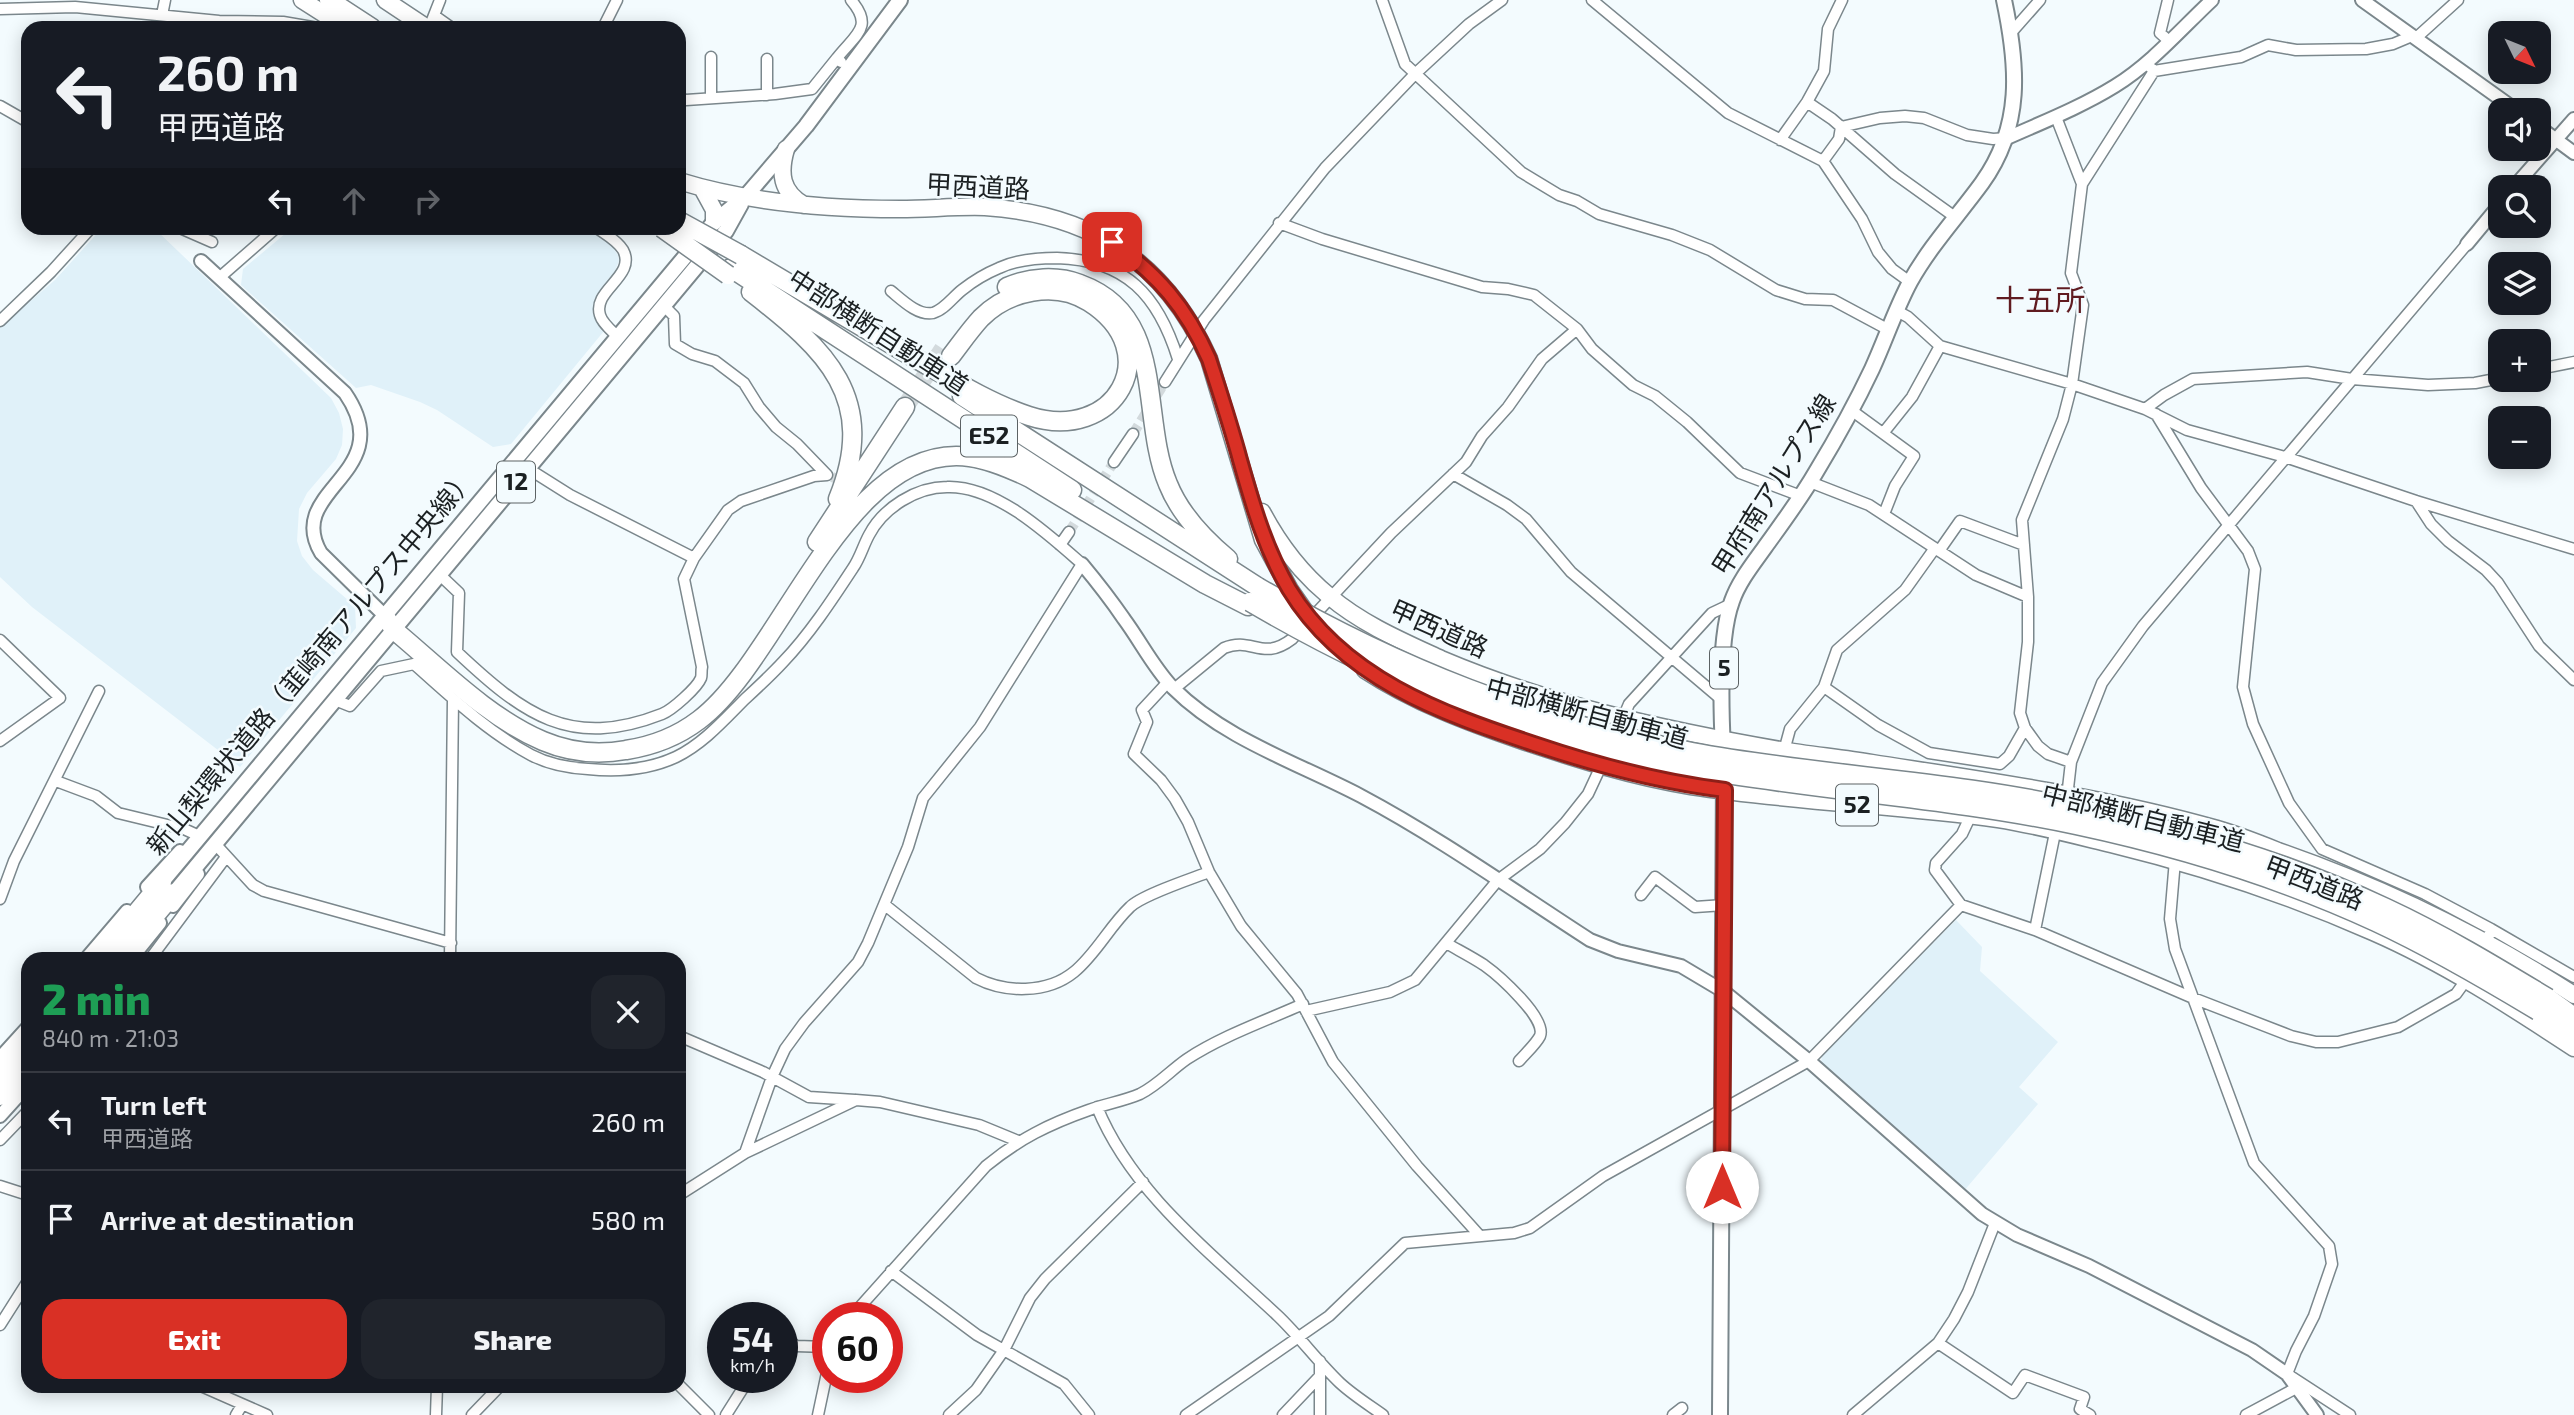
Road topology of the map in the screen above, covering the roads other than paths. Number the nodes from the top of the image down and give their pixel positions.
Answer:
1 (166, 0) edge
2 (302, 0) edge
3 (329, 0) edge
4 (384, 0) edge
5 (440, 0) edge
6 (617, 0) edge
7 (851, 0) edge
8 (900, 0) edge
9 (1382, 0) edge
10 (1502, 0) edge
11 (1592, 0) edge
12 (1842, 0) edge
13 (2004, 0) edge
14 (2040, 0) edge
15 (2168, 0) edge
16 (2212, 0) edge
17 (2362, 0) edge
18 (2458, 0) edge
19 (0, 9) edge
20 (164, 15) junction
21 (164, 21) edge
22 (211, 21) edge
23 (335, 21) edge
24 (361, 21) edge
25 (424, 21) edge
26 (431, 21) edge
27 (606, 21) edge
28 (2010, 34) junction
29 (2414, 37) junction
30 (2169, 41) junction
31 (711, 57) dead end
32 (837, 58) junction
33 (767, 59) dead end
34 (2150, 67) junction
35 (849, 70) junction
36 (1415, 74) junction
37 (768, 95) junction
38 (2499, 98) edge
39 (711, 99) junction
40 (686, 100) edge
41 (1807, 102) junction
42 (0, 106) edge
43 (2056, 117) junction
44 (21, 118) edge
45 (2574, 119) edge
46 (1841, 127) junction
47 (2551, 135) edge
48 (2007, 138) junction
49 (2555, 138) junction
50 (1780, 140) junction
51 (786, 149) junction
52 (2574, 153) edge
53 (1823, 161) junction
54 (686, 173) edge
55 (2524, 175) edge
56 (686, 183) edge
57 (2082, 184) junction
58 (702, 188) junction
59 (746, 197) junction
60 (804, 205) junction
61 (1955, 217) junction
62 (2488, 219) edge
63 (714, 222) junction
64 (1279, 223) junction
65 (686, 226) edge
66 (85, 235) edge
67 (196, 235) edge
68 (268, 235) edge
69 (606, 235) edge
70 (676, 235) edge
71 (683, 235) edge
72 (212, 242) dead end
73 (2467, 244) joint
74 (201, 261) dead end
75 (735, 264) junction
76 (219, 278) junction
77 (1910, 282) junction
78 (891, 291) dead end
79 (664, 306) junction
80 (1897, 311) junction
81 (0, 321) edge
82 (1577, 329) junction
83 (1889, 330) junction
84 (1197, 331) junction
85 (618, 337) junction
86 (1940, 346) junction
87 (1178, 359) junction
88 (2574, 362) edge
89 (2551, 367) edge
90 (2352, 379) junction
91 (2488, 380) edge
92 (1165, 382) tunnel mouth
93 (2072, 383) junction
94 (2145, 409) junction
95 (1851, 410) junction
96 (909, 411) tunnel mouth
97 (2156, 414) junction
98 (1884, 432) junction
99 (1133, 434) tunnel mouth
100 (2285, 457) junction
101 (1240, 459) junction
102 (514, 460) junction
103 (1114, 462) tunnel mouth
104 (528, 468) junction
105 (1453, 474) junction
106 (1810, 482) junction
107 (1801, 496) junction
108 (2416, 501) junction
109 (875, 504) tunnel mouth
110 (883, 513) junction
111 (1884, 514) junction
112 (2227, 526) junction
113 (1069, 532) tunnel mouth
114 (829, 534) junction
115 (1060, 545) junction
116 (2024, 545) junction
117 (2574, 549) edge
118 (1937, 550) junction
119 (694, 558) junction
120 (1082, 564) junction
121 (440, 575) junction
122 (1254, 594) junction
123 (1330, 597) junction
124 (2028, 597) junction
125 (1731, 604) junction
126 (1311, 619) junction
127 (393, 623) junction
128 (0, 640) edge
129 (1671, 657) junction
130 (2574, 680) edge
131 (1171, 685) junction
132 (1824, 687) junction
133 (99, 691) dead end
134 (453, 699) junction
135 (335, 700) junction
136 (1722, 700) junction
137 (1623, 718) junction
138 (293, 726) junction
139 (2025, 728) junction
140 (1722, 740) junction
141 (0, 741) edge
142 (1784, 751) junction
143 (2070, 762) junction
144 (1602, 764) junction
145 (281, 765) junction
146 (56, 781) junction
147 (1725, 790) junction
148 (2068, 794) junction
149 (1970, 817) junction
150 (2055, 830) junction
151 (195, 834) junction
152 (222, 852) junction
153 (2175, 859) junction
154 (1209, 872) junction
155 (1498, 880) junction
156 (168, 888) junction
157 (1641, 895) dead end
158 (0, 899) edge
159 (885, 905) junction
160 (1724, 905) junction
161 (1961, 905) junction
162 (2035, 930) junction
163 (2490, 936) junction
164 (451, 943) junction
165 (1446, 943) junction
166 (92, 952) edge
167 (106, 952) edge
168 (124, 952) edge
169 (137, 952) edge
170 (155, 952) edge
171 (450, 952) edge
172 (2574, 976) edge
173 (2466, 980) junction
174 (1723, 990) junction
175 (2574, 995) edge
176 (2193, 998) junction
177 (1305, 1008) junction
178 (2574, 1017) edge
179 (21, 1035) edge
180 (2574, 1036) edge
181 (686, 1039) edge
182 (2574, 1048) edge
183 (21, 1052) edge
184 (0, 1058) edge
185 (1519, 1061) dead end
186 (1810, 1061) junction
187 (21, 1074) edge
188 (0, 1075) edge
189 (772, 1077) junction
190 (21, 1093) edge
191 (0, 1096) edge
192 (856, 1100) junction
193 (1097, 1107) junction
194 (1721, 1109) junction
195 (0, 1116) edge
196 (21, 1118) edge
197 (0, 1140) edge
198 (1018, 1141) junction
199 (745, 1153) junction
200 (1143, 1182) junction
201 (0, 1186) edge
202 (686, 1191) edge
203 (21, 1193) edge
204 (1995, 1223) junction
205 (1480, 1236) junction
206 (891, 1271) junction
207 (21, 1292) edge
208 (864, 1302) edge
209 (0, 1325) edge
210 (1298, 1338) junction
211 (1938, 1343) junction
212 (1004, 1350) junction
213 (1320, 1361) junction
214 (2287, 1374) junction
215 (1320, 1377) junction
216 (2298, 1387) junction
217 (686, 1392) edge
218 (216, 1393) edge
219 (437, 1393) edge
220 (493, 1393) edge
221 (740, 1393) edge
222 (823, 1393) edge
223 (242, 1405) junction
224 (236, 1415) edge
225 (267, 1415) edge
226 (436, 1415) edge
227 (472, 1415) edge
228 (709, 1415) edge
229 (726, 1415) edge
230 (818, 1415) edge
231 (949, 1415) edge
232 (1088, 1415) edge
233 (1186, 1415) edge
234 (1283, 1415) edge
235 (1320, 1415) edge
236 (1383, 1415) edge
237 (1720, 1415) edge
238 (1853, 1415) edge
239 (2091, 1415) edge
240 (2246, 1415) edge
241 (2318, 1415) edge
242 (2350, 1415) edge

1 - 20 street
2 - 23 highway
3 - 24 highway
4 - 25 highway
5 - 26 street
6 - 27 street
7 - 32 street
8 - 35 main road, 12
9 - 36 street
10 - 36 street
11 - 50 street
12 - 41 street
13 - 28 main road, 甲府南アルプス線 / 5
14 - 28 street
15 - 30 street
16 - 30 street
17 - 29 street
18 - 29 street
19 - 20 street
20 - 21 street
20 - 22 street
28 - 48 main road, 甲府南アルプス線 / 5
29 - 34 street
29 - 38 street
30 - 34 street
31 - 39 street
32 - 35 street
32 - 37 street
33 - 37 street
34 - 43 street
34 - 57 street
35 - 51 main road, 12
36 - 64 street
36 - 83 street
37 - 39 street
39 - 40 street
41 - 46 street
41 - 50 street
42 - 44 street
43 - 48 street
43 - 57 street
45 - 49 street
46 - 48 street
46 - 53 street
46 - 61 street
47 - 49 street
48 - 61 main road, 甲府南アルプス線 / 5
49 - 52 street
49 - 55 street
50 - 53 street
51 - 59 main road, 12
51 - 60 highway
53 - 77 street
54 - 59 highway, 甲西道路 / 52
56 - 58 highway, 甲西道路 / 52
57 - 93 street
58 - 59 highway, 甲西道路 / 52
58 - 63 highway
59 - 60 highway, 甲西道路 / 52
59 - 63 main road, 新山梨環状道路（韮崎南アルプス中央線） / 12
59 - 79 main road, 新山梨環状道路（韮崎南アルプス中央線） / 12
60 - 84 highway, 甲西道路 / 52
61 - 77 main road, 甲府南アルプス線 / 5
62 - 73 street
63 - 85 main road, 新山梨環状道路（韮崎南アルプス中央線） / 12
64 - 82 street
64 - 84 street
65 - 75 highway, 中部横断自動車道 / E52, bridge
66 - 81 street
67 - 72 street
68 - 76 street
69 - 85 street
70 - 75 highway, bridge
71 - 75 highway, 中部横断自動車道 / E52
73 - 90 street
74 - 76 street
75 - 114 highway
75 - 122 highway, 中部横断自動車道 / E52
75 - 122 highway
76 - 127 street
77 - 80 main road, 甲府南アルプス線 / 5
78 - 87 street
79 - 104 main road, 新山梨環状道路（韮崎南アルプス中央線） / 12
79 - 119 street
80 - 83 main road, 甲府南アルプス線 / 5
80 - 86 street
82 - 105 street
82 - 107 street
83 - 95 main road, 甲府南アルプス線 / 5
84 - 87 street
84 - 101 highway, 甲西道路 / 52
85 - 102 main road, 新山梨環状道路（韮崎南アルプス中央線） / 12
86 - 93 street
86 - 98 street
87 - 92 street
88 - 89 street
90 - 91 street
90 - 94 street
90 - 100 street
93 - 94 street
93 - 116 street
94 - 97 street
95 - 98 street
95 - 106 main road, 甲府南アルプス線 / 5
96 - 114 highway
97 - 100 street
97 - 112 street
98 - 111 street
99 - 103 street
100 - 108 street
100 - 112 street
101 - 123 highway, 甲西道路 / 52
101 - 126 highway, 甲西道路 / 52
102 - 104 street
102 - 127 main road, 新山梨環状道路（韮崎南アルプス中央線） / 12
104 - 119 street
104 - 121 main road, 新山梨環状道路（韮崎南アルプス中央線） / 12
105 - 123 street
105 - 129 street
106 - 107 main road, 甲府南アルプス線 / 5
106 - 111 street
107 - 125 main road, 甲府南アルプス線 / 5
108 - 117 street
108 - 130 street
109 - 110 street
110 - 115 street
110 - 134 street
111 - 118 street
112 - 143 street
112 - 163 street
113 - 115 street
114 - 122 highway
114 - 127 highway
115 - 120 street
116 - 118 street
116 - 124 street
118 - 124 street
118 - 132 street
119 - 121 street
120 - 131 street
120 - 159 street
121 - 127 main road, 新山梨環状道路（韮崎南アルプス中央線） / 12
122 - 178 highway, 中部横断自動車道 / E52, bridge
122 - 180 highway, 中部横断自動車道, bridge
123 - 126 street
123 - 137 highway, 甲西道路 / 52
124 - 139 street
125 - 129 street
125 - 136 main road, 甲府南アルプス線 / 5
126 - 131 street
126 - 144 highway, 甲西道路 / 52
127 - 135 main road, 新山梨環状道路（韮崎南アルプス中央線） / 12
127 - 138 main road, 新山梨環状道路（韮崎南アルプス中央線） / 12
128 - 141 street
129 - 136 street
129 - 137 street
131 - 154 street
131 - 155 street
132 - 139 street
132 - 142 street
133 - 146 street
134 - 135 street
134 - 164 street
135 - 145 main road, 新山梨環状道路（韮崎南アルプス中央線） / 12
136 - 140 main road, 甲府南アルプス線 / 5
137 - 140 highway, 甲西道路 / 52
138 - 151 street
138 - 156 main road, 新山梨環状道路（韮崎南アルプス中央線） / 12
139 - 143 street
140 - 142 highway, 甲西道路 / 52
140 - 147 main road, 甲府南アルプス線 / 5
142 - 148 highway, 甲西道路 / 52
143 - 148 street
144 - 147 highway, 甲西道路 / 52
144 - 155 street
145 - 152 street
145 - 156 main road, 新山梨環状道路（韮崎南アルプス中央線） / 12
146 - 151 street
146 - 158 street
147 - 149 highway, 甲西道路 / 52
147 - 160 main road, 甲府南アルプス線 / 5
148 - 150 street
148 - 163 highway, 甲西道路 / 52
149 - 150 highway, 甲西道路 / 52
149 - 161 street
150 - 153 highway, 甲西道路 / 52
150 - 162 street
151 - 166 street
152 - 164 street
152 - 169 street
152 - 170 street
153 - 173 highway, 甲西道路 / 52
153 - 176 street
154 - 159 street
154 - 177 street
155 - 165 street
155 - 174 street
156 - 167 highway, 新山梨環状道路（韮崎南アルプス中央線） / 12
156 - 168 highway, 新山梨環状道路（韮崎南アルプス中央線） / 12
157 - 160 street
159 - 189 street
160 - 174 main road, 甲府南アルプス線 / 5
161 - 162 street
161 - 186 street
162 - 176 street
163 - 172 street
163 - 173 street
163 - 175 highway, 甲西道路 / 52
164 - 171 street
165 - 177 street
165 - 185 street
173 - 176 street
173 - 182 highway, 甲西道路 / 52
174 - 186 street
174 - 194 main road, 甲府南アルプス線 / 5
176 - 214 street
177 - 193 street
177 - 205 street
179 - 184 street
181 - 189 street
183 - 188 highway
186 - 194 street
186 - 204 street
187 - 191 highway
189 - 192 street
189 - 199 street
190 - 195 street
192 - 198 street
192 - 199 street
193 - 198 street
193 - 200 street
194 - 205 street
194 - 237 main road, 甲府南アルプス線 / 5
196 - 197 street
198 - 206 street
199 - 202 street
200 - 210 street
200 - 212 street
201 - 203 street
204 - 211 street
204 - 214 street
205 - 210 street
206 - 208 street
206 - 212 street
207 - 209 street
210 - 213 street
210 - 233 street
211 - 238 street
211 - 239 street
212 - 231 street
212 - 232 street
213 - 215 street
213 - 236 street
214 - 216 street
214 - 242 street
215 - 234 street
215 - 235 street
216 - 240 street
216 - 241 street
217 - 228 street
218 - 223 street
219 - 226 street
220 - 227 street
221 - 229 street
222 - 230 street
223 - 224 street
223 - 225 street

